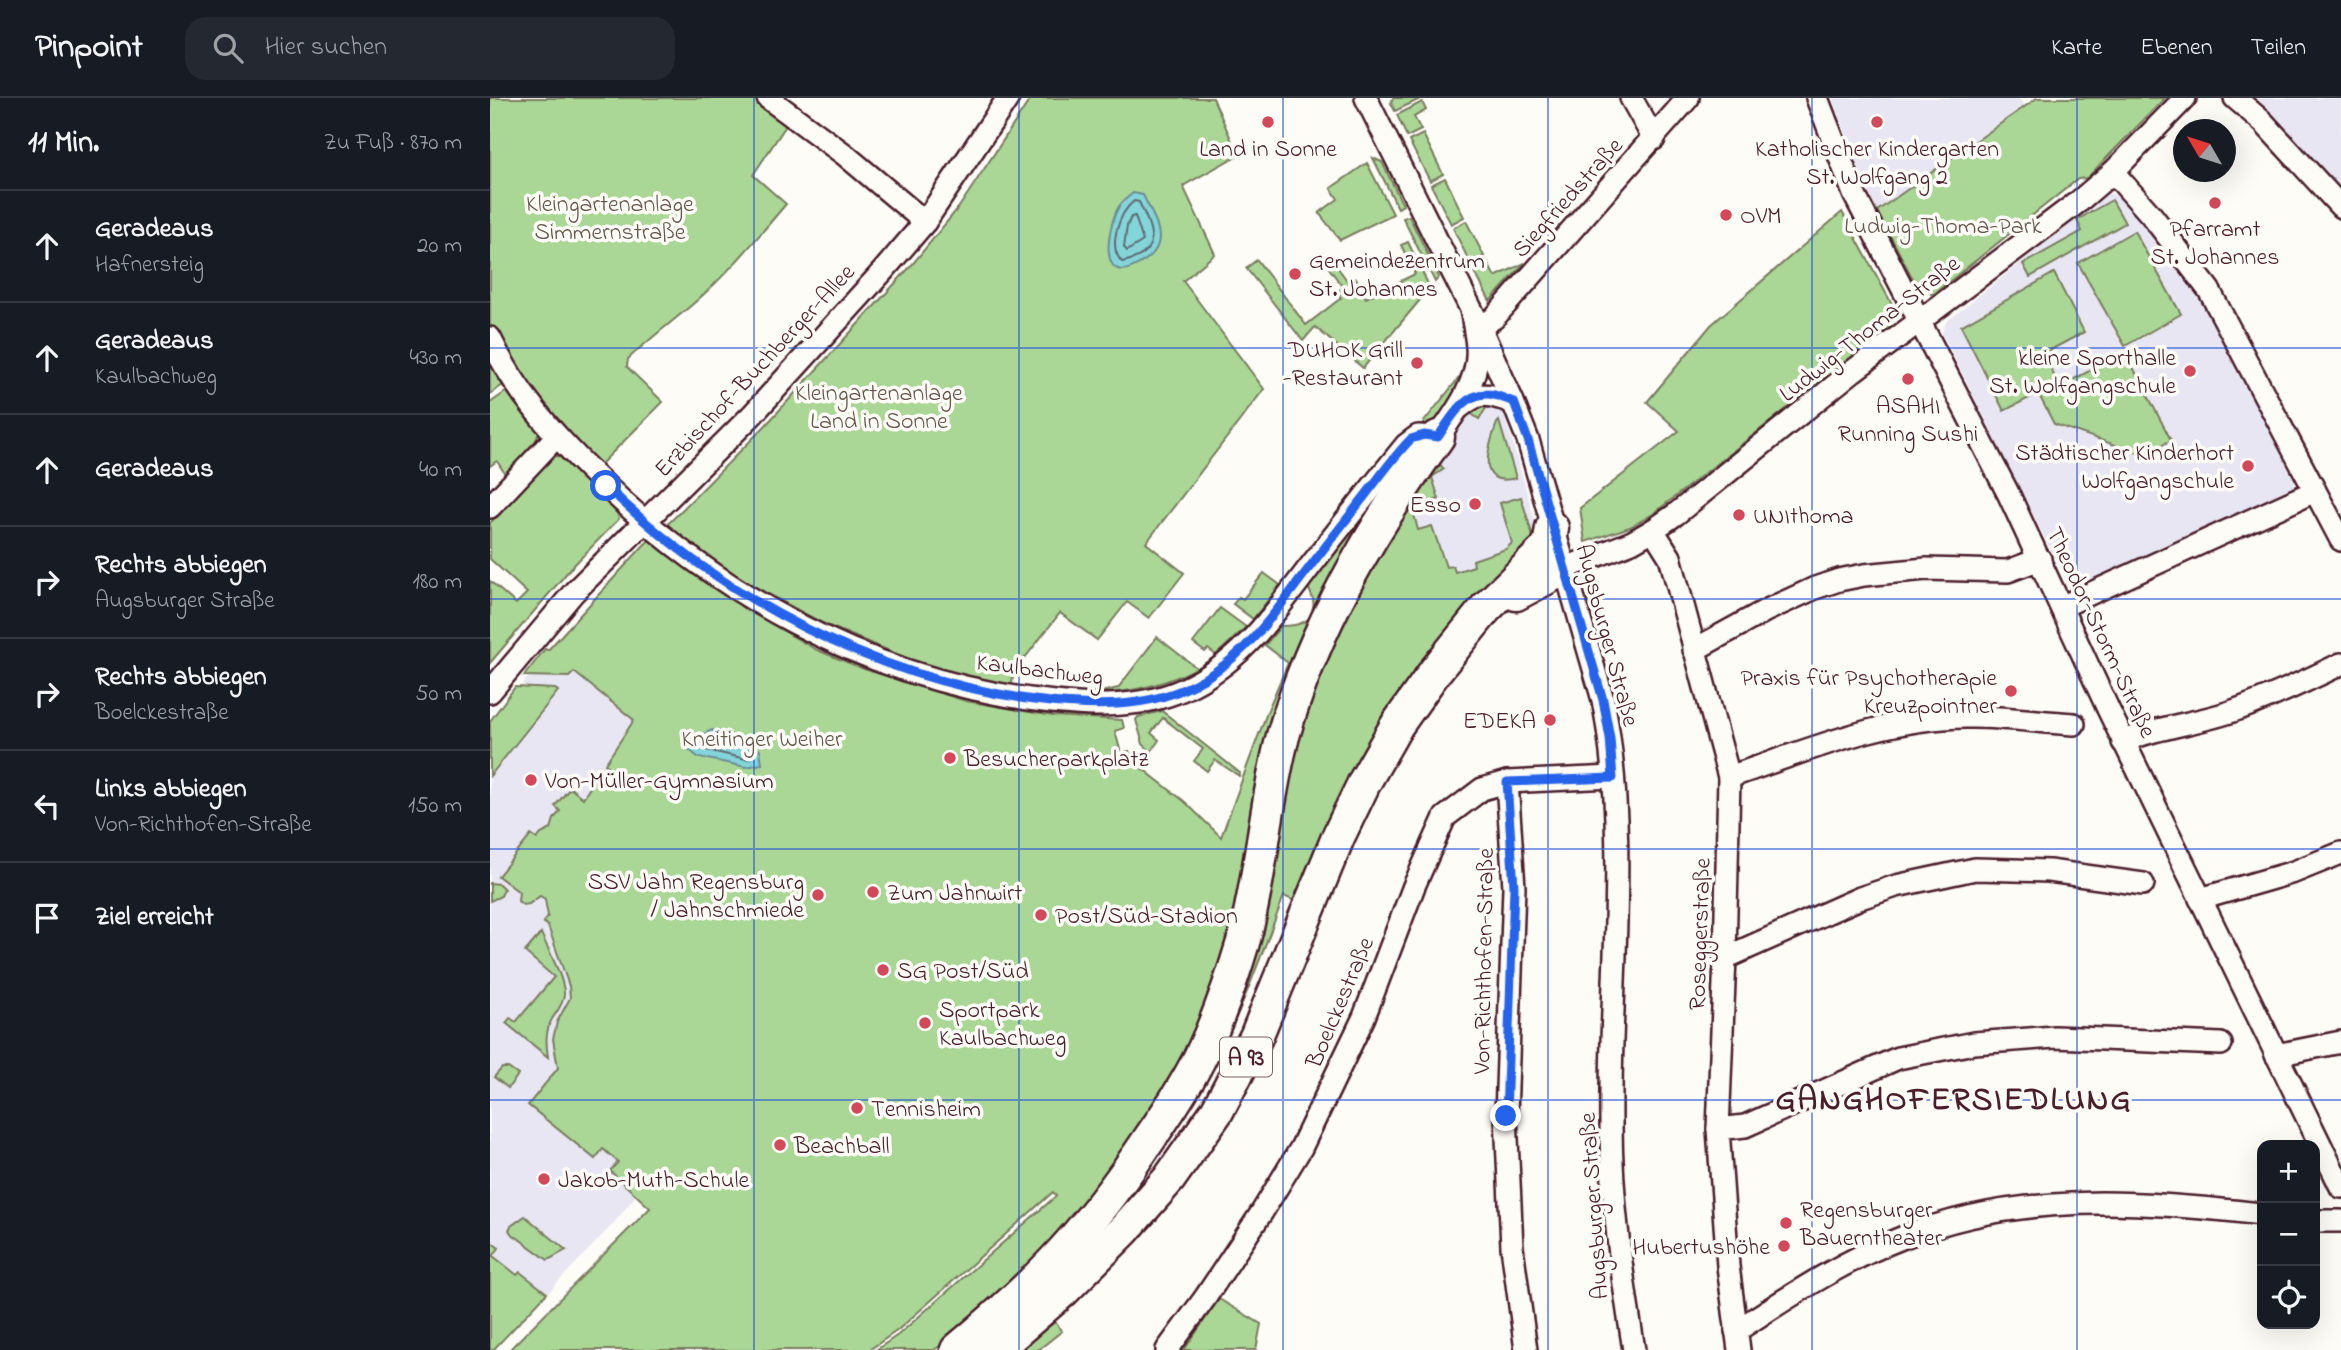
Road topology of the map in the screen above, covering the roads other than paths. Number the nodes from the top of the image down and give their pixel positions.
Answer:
1 (768, 98) edge
2 (1008, 98) edge
3 (1366, 98) edge
4 (1631, 98) edge
5 (1688, 98) edge
6 (1817, 98) edge
7 (2185, 98) edge
8 (2235, 98) edge
9 (1654, 138) junction
10 (2113, 172) junction
11 (2341, 207) edge
12 (925, 222) junction
13 (1475, 318) junction
14 (1918, 321) junction
15 (490, 338) edge
16 (1514, 402) junction
17 (1460, 407) junction
18 (1438, 437) junction
19 (556, 438) junction
20 (2315, 491) junction
21 (490, 507) edge
22 (643, 523) junction
23 (1552, 528) junction
24 (1653, 530) junction
25 (2341, 540) edge
26 (2040, 558) junction
27 (1563, 569) junction
28 (2062, 607) junction
29 (1472, 625) junction
30 (1694, 650) junction
31 (2341, 664) edge
32 (490, 692) edge
33 (2074, 724) dead end
34 (2123, 742) junction
35 (1729, 777) junction
36 (1613, 778) junction
37 (1507, 782) junction
38 (2341, 853) edge
39 (2143, 884) dead end
40 (2200, 899) junction
41 (1726, 958) junction
42 (2341, 1042) edge
43 (2221, 1044) dead end
44 (2276, 1055) junction
45 (1718, 1129) junction
46 (2341, 1187) edge
47 (2257, 1213) edge
48 (2341, 1220) edge
49 (2320, 1221) edge
50 (1737, 1340) edge
51 (957, 1350) edge
52 (995, 1350) edge
53 (1167, 1350) edge
54 (1526, 1350) edge
55 (1634, 1350) edge

1 - 12 street
2 - 12 street, Erzbischof-Buchberger-Allee
3 - 13 street, Augsburger Straße
4 - 9 street
5 - 9 street, Siegfriedstraße
6 - 14 street, Theodor-Storm-Straße
7 - 10 street, Ludwig-Thoma-Straße
8 - 11 street
9 - 13 street, Siegfriedstraße
10 - 14 street, Ludwig-Thoma-Straße
10 - 20 street
12 - 22 street, Erzbischof-Buchberger-Allee
13 - 16 street, Augsburger Straße
13 - 17 street
14 - 24 street, Ludwig-Thoma-Straße
14 - 26 street, Theodor-Storm-Straße
15 - 19 street, Kaulbachweg
16 - 17 street
16 - 23 street, Augsburger Straße
17 - 18 street
18 - 22 street, Kaulbachweg
18 - 51 highway, A 93
19 - 21 street
19 - 22 street, Kaulbachweg
20 - 25 street
20 - 28 street
22 - 32 street, Erzbischof-Buchberger-Allee
23 - 27 street, Augsburger Straße
23 - 29 highway, A 93
24 - 27 street, Ludwig-Thoma-Straße
24 - 30 street, Roseggerstraße
26 - 28 street, Theodor-Storm-Straße
26 - 30 street
27 - 29 highway, A 93
27 - 36 street, Augsburger Straße
28 - 34 street, Theodor-Storm-Straße
29 - 52 highway, A 93
30 - 35 street, Roseggerstraße
31 - 34 street
33 - 35 street
34 - 40 street, Theodor-Storm-Straße
35 - 41 street, Roseggerstraße
36 - 37 street, Boelckestraße
36 - 55 street, Augsburger Straße
37 - 53 street, Boelckestraße
37 - 54 street, Von-Richthofen-Straße
38 - 40 street
39 - 41 street
40 - 44 street, Theodor-Storm-Straße
41 - 45 street, Roseggerstraße
42 - 44 street
43 - 45 street
44 - 46 street, Theodor-Storm-Straße
45 - 50 street, Roseggerstraße
47 - 50 street
48 - 49 street

